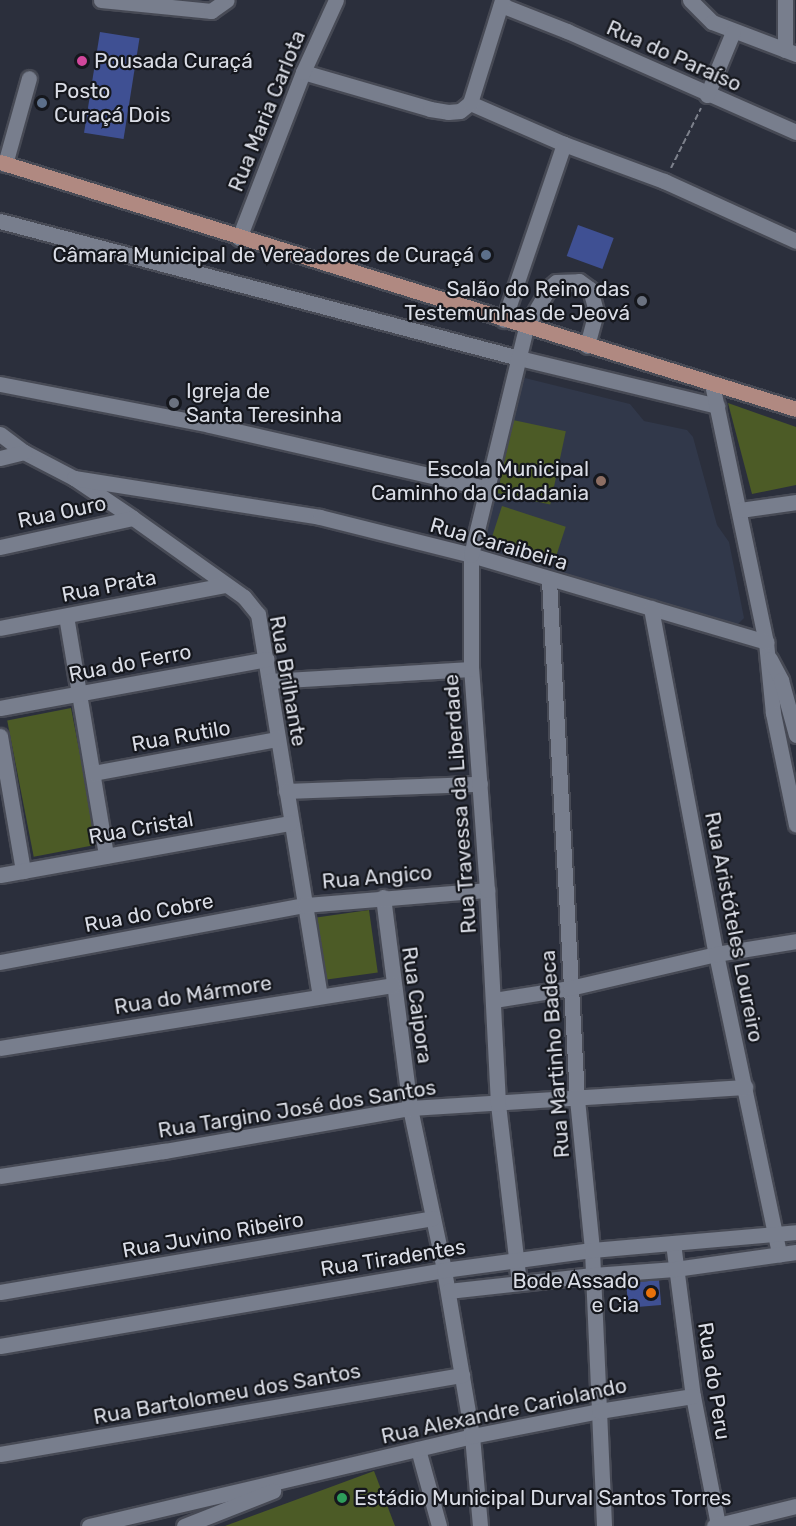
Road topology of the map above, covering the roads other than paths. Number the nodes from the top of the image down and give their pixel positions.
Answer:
1 (101, 0) edge
2 (227, 0) edge
3 (336, 0) edge
4 (690, 0) edge
5 (785, 0) edge
6 (502, 3) edge
7 (732, 32) junction
8 (791, 52) edge
9 (303, 72) junction
10 (29, 78) dead end
11 (707, 95) junction
12 (470, 103) junction
13 (796, 132) edge
14 (564, 144) junction
15 (2, 163) edge
16 (0, 221) edge
17 (239, 238) junction
18 (796, 241) edge
19 (504, 320) junction
20 (526, 327) junction
21 (587, 346) junction
22 (519, 358) junction
23 (0, 384) edge
24 (712, 384) junction
25 (717, 406) junction
26 (796, 410) edge
27 (0, 434) edge
28 (24, 452) junction
29 (0, 458) edge
30 (75, 478) junction
31 (486, 488) junction
32 (796, 502) edge
33 (740, 510) junction
34 (133, 518) junction
35 (0, 547) edge
36 (471, 555) junction
37 (549, 580) junction
38 (225, 585) junction
39 (651, 609) junction
40 (66, 616) junction
41 (0, 628) edge
42 (768, 649) junction
43 (267, 659) junction
44 (471, 669) junction
45 (269, 681) junction
46 (78, 694) junction
47 (0, 708) edge
48 (796, 735) edge
49 (0, 736) edge
50 (277, 739) junction
51 (93, 773) junction
52 (480, 784) junction
53 (5, 790) edge
54 (286, 791) junction
55 (290, 823) junction
56 (796, 825) edge
57 (106, 856) junction
58 (23, 871) junction
59 (0, 875) edge
60 (487, 890) junction
61 (382, 897) junction
62 (305, 904) junction
63 (796, 941) edge
64 (716, 954) junction
65 (0, 962) edge
66 (393, 985) junction
67 (570, 988) junction
68 (320, 996) junction
69 (494, 1000) junction
70 (0, 1048) edge
71 (746, 1088) junction
72 (577, 1099) junction
73 (498, 1104) junction
74 (410, 1108) junction
75 (0, 1176) edge
76 (433, 1218) junction
77 (796, 1232) edge
78 (775, 1234) junction
79 (673, 1243) junction
80 (592, 1250) junction
81 (796, 1252) edge
82 (779, 1254) junction
83 (516, 1260) junction
84 (675, 1269) junction
85 (444, 1270) junction
86 (593, 1275) junction
87 (519, 1283) junction
88 (448, 1291) junction
89 (0, 1292) edge
90 (0, 1346) edge
91 (462, 1375) junction
92 (693, 1396) junction
93 (599, 1411) junction
94 (472, 1436) junction
95 (417, 1449) junction
96 (0, 1454) edge
97 (324, 1471) junction
98 (796, 1506) edge
99 (716, 1525) edge
100 (89, 1526) edge
101 (184, 1526) edge
102 (439, 1526) edge
103 (480, 1526) edge
104 (604, 1526) edge

1 - 2 street
3 - 9 street, Rua Maria Carlota
4 - 7 street
5 - 8 street
6 - 11 street, Rua do Paraíso
6 - 12 street
7 - 8 street
7 - 11 street
9 - 12 street
9 - 17 street, Rua Maria Carlota
10 - 15 street
11 - 13 street, Rua do Paraíso
12 - 14 street
14 - 18 street
14 - 19 street
15 - 17 main road
16 - 22 street
17 - 19 main road
19 - 20 main road
20 - 21 main road
20 - 21 street, Rua Travessa da Liberdade
20 - 22 street, Rua Travessa da Liberdade
21 - 24 main road
22 - 25 street
22 - 31 street, Rua Travessa da Liberdade
23 - 31 street
24 - 25 street
24 - 26 main road
25 - 33 street
27 - 28 street, Rua Brilhante
28 - 29 street
28 - 30 street, Rua Brilhante
30 - 34 street, Rua Brilhante
30 - 36 street, Rua Caraibeira
31 - 36 street, Rua Travessa da Liberdade
32 - 33 street
33 - 42 street
34 - 35 street, Rua Ouro
34 - 38 street, Rua Brilhante
36 - 37 street, Rua Caraibeira
36 - 44 street, Rua Travessa da Liberdade
37 - 39 street, Rua Caraibeira
37 - 67 street, Rua Martinho Badeca
38 - 40 street, Rua Prata
38 - 43 street, Rua Brilhante
39 - 42 street, Rua Caraibeira
39 - 64 street, Rua Aristóteles Loureiro
40 - 41 street, Rua Prata
40 - 46 street
42 - 48 street
42 - 56 street
43 - 45 street, Rua Brilhante
43 - 46 street, Rua do Ferro
44 - 45 street
44 - 52 street, Rua Travessa da Liberdade
45 - 50 street, Rua Brilhante
46 - 47 street, Rua do Ferro
46 - 51 street
49 - 53 street
50 - 51 street, Rua Rutilo
50 - 54 street, Rua Brilhante
51 - 57 street
52 - 54 street
52 - 60 street, Rua Travessa da Liberdade
53 - 58 street
54 - 55 street, Rua Brilhante
55 - 57 street, Rua Cristal
55 - 62 street, Rua Brilhante
57 - 58 street, Rua Cristal
58 - 59 street, Rua Cristal
60 - 61 street, Rua Angico
60 - 69 street, Rua Travessa da Liberdade
61 - 62 street, Rua Angico
61 - 66 street, Rua Caipora
62 - 65 street, Rua do Cobre
62 - 68 street, Rua Brilhante
63 - 64 street
64 - 67 street
64 - 71 street, Rua Aristóteles Loureiro
66 - 68 street, Rua do Mármore
66 - 74 street, Rua Caipora
67 - 69 street
67 - 72 street, Rua Martinho Badeca
68 - 70 street, Rua do Mármore
69 - 73 street, Rua Travessa da Liberdade
71 - 72 street, Rua Targino José dos Santos
71 - 78 street, Rua Aristóteles Loureiro
72 - 73 street, Rua Targino José dos Santos
72 - 80 street, Rua Martinho Badeca
73 - 74 street, Rua Targino José dos Santos
73 - 83 street, Rua Travessa da Liberdade
74 - 75 street, Rua Targino José dos Santos
74 - 76 street, Rua Caipora
76 - 85 street, Rua Caipora
76 - 89 street, Rua Juvino Ribeiro
77 - 78 street, Rua Tiradentes
78 - 79 street, Rua Tiradentes
78 - 82 street, Rua Aristóteles Loureiro
79 - 80 street, Rua Tiradentes
79 - 84 street, Rua do Peru
80 - 83 street, Rua Tiradentes
80 - 86 street, Rua Martinho Badeca
81 - 82 street, Rua Tiradentes
82 - 84 street, Rua Tiradentes
83 - 85 street, Rua Tiradentes
83 - 87 street, Rua Travessa da Liberdade
84 - 86 street, Rua Tiradentes
84 - 92 street, Rua do Peru
85 - 88 street, Rua Caipora
85 - 90 street, Rua Tiradentes
86 - 87 street, Rua Tiradentes
86 - 93 street, Rua Martinho Badeca
87 - 88 street, Rua Tiradentes
88 - 91 street, Rua Caipora
91 - 94 street, Rua Caipora
91 - 96 street, Rua Bartolomeu dos Santos
92 - 93 street, Rua Alexandre Cariolando
92 - 99 street, Rua do Peru
93 - 94 street, Rua Alexandre Cariolando
93 - 104 street, Rua Martinho Badeca
94 - 95 street, Rua Alexandre Cariolando
94 - 103 street, Rua Caipora
95 - 97 street, Rua Alexandre Cariolando
95 - 102 street
97 - 100 street, Rua Alexandre Cariolando
97 - 101 street, Rua Alexandre Cariolando
98 - 99 street

